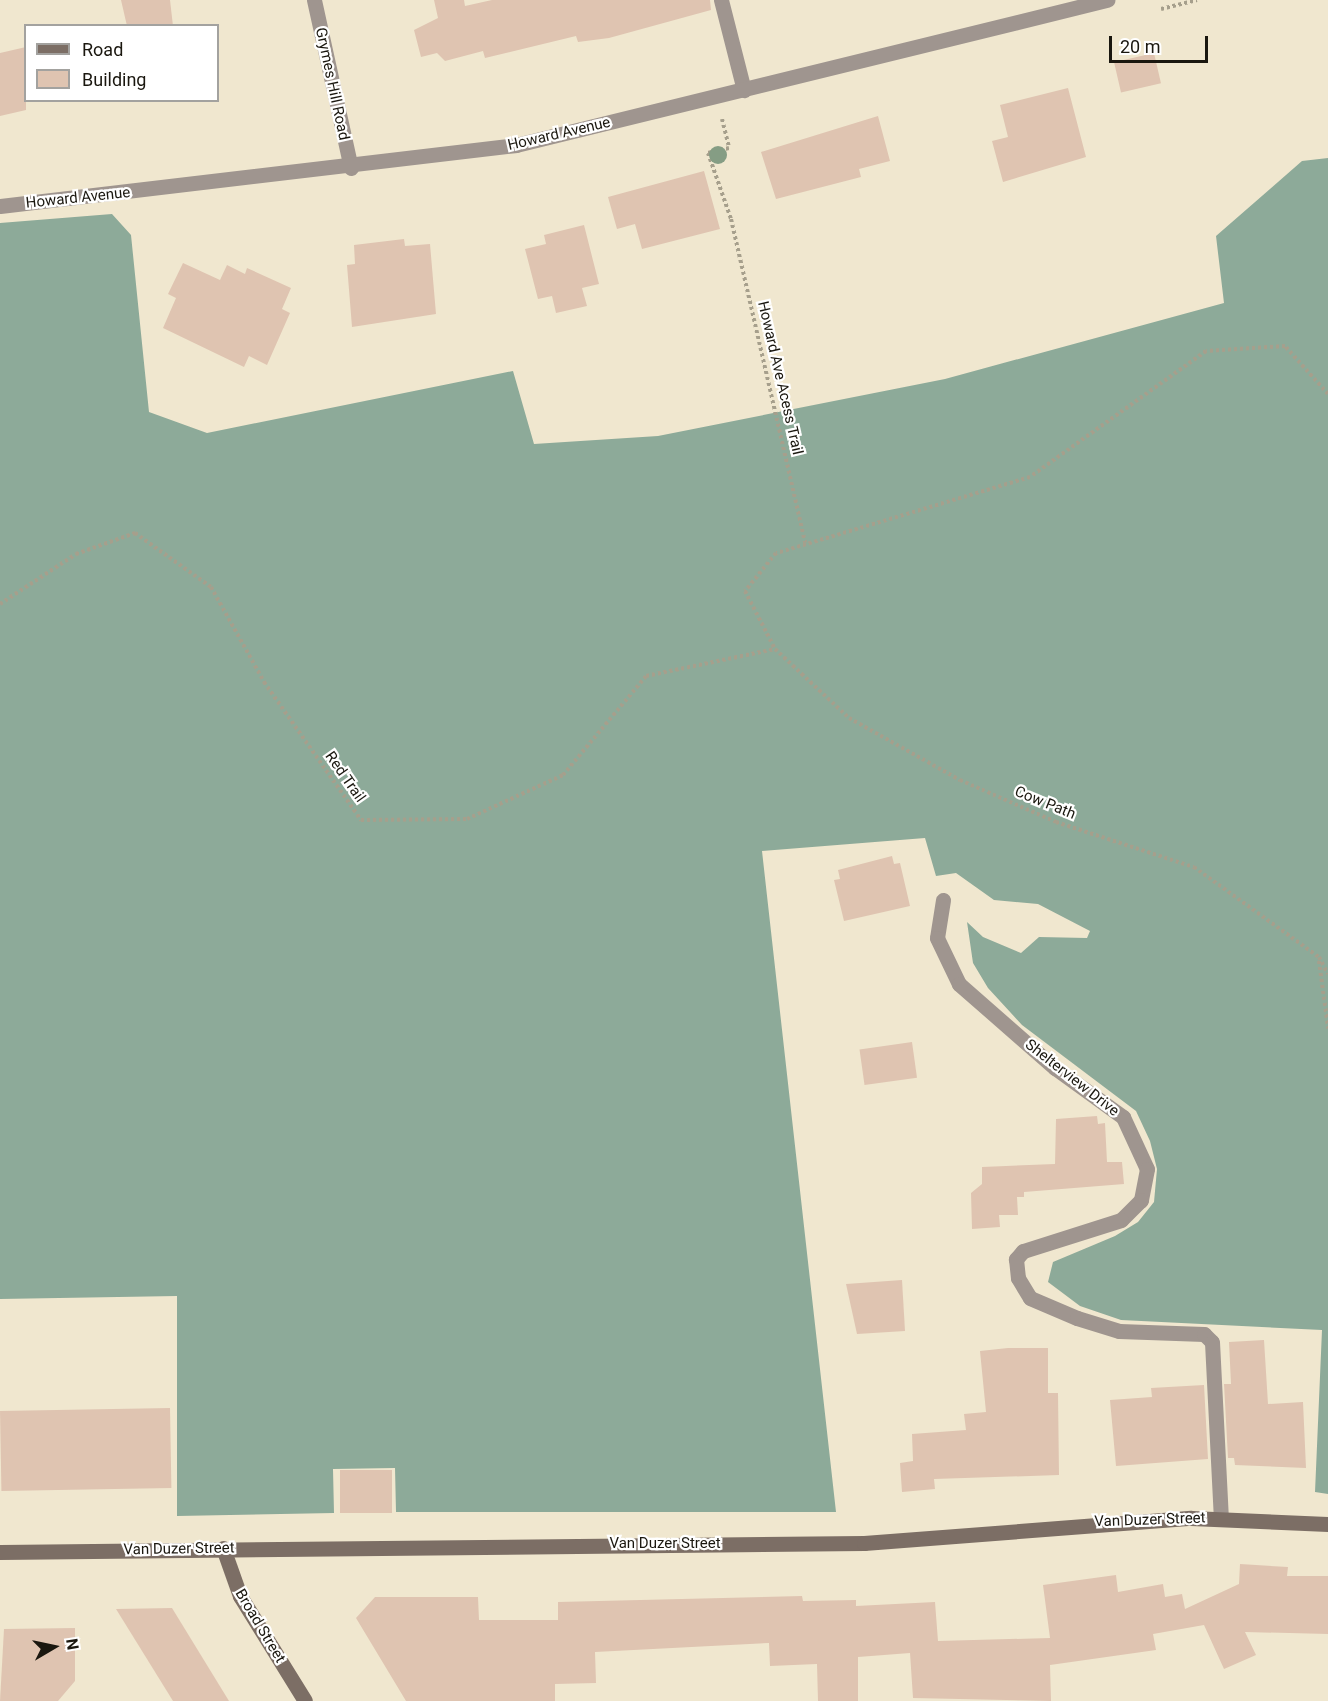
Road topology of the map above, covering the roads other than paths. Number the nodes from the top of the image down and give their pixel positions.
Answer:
1 (314, 0) edge
2 (721, 0) edge
3 (1107, 0) edge
4 (744, 90) junction
5 (351, 168) junction
6 (0, 206) edge
7 (943, 900) dead end
8 (1221, 1518) junction
9 (1328, 1524) edge
10 (223, 1548) junction
11 (0, 1552) edge
12 (305, 1701) edge

1 - 5 street, Grymes Hill Road
2 - 4 street
3 - 4 street, Howard Avenue
4 - 5 street, Howard Avenue
5 - 6 street, Howard Avenue
7 - 8 street, Shelterview Drive
8 - 9 main road, Van Duzer Street
8 - 10 main road, Van Duzer Street
10 - 11 main road, Van Duzer Street
10 - 12 main road, Broad Street

